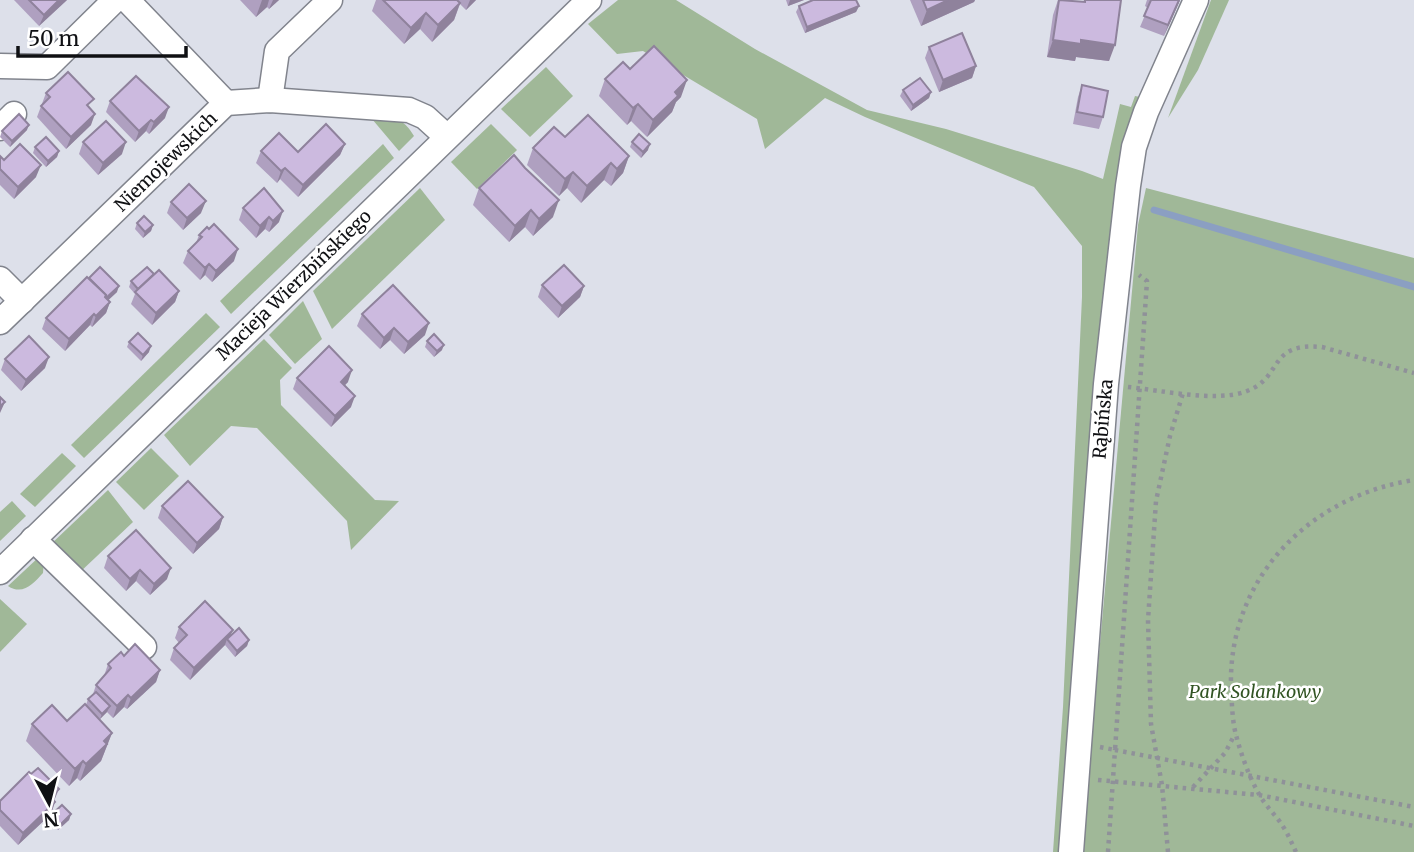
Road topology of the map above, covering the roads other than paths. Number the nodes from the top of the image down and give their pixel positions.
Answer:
1 (115, 0) edge
2 (127, 0) edge
3 (330, 0) edge
4 (589, 0) edge
5 (1196, 0) edge
6 (0, 66) edge
7 (270, 100) junction
8 (226, 103) junction
9 (447, 137) junction
10 (0, 279) edge
11 (22, 302) junction
12 (0, 322) edge
13 (33, 539) junction
14 (0, 572) edge
15 (144, 647) dead end
16 (1071, 852) edge

1 - 6 street
2 - 8 street
3 - 7 street
4 - 9 street, Macieja Wierzbińskiego
5 - 16 street, Rąbińska
7 - 8 street, Niemojewskich
7 - 9 street, Niemojewskich
8 - 11 street, Niemojewskich
9 - 13 street, Macieja Wierzbińskiego
10 - 11 street
11 - 12 street, Niemojewskich
13 - 14 street, Macieja Wierzbińskiego
13 - 15 street

